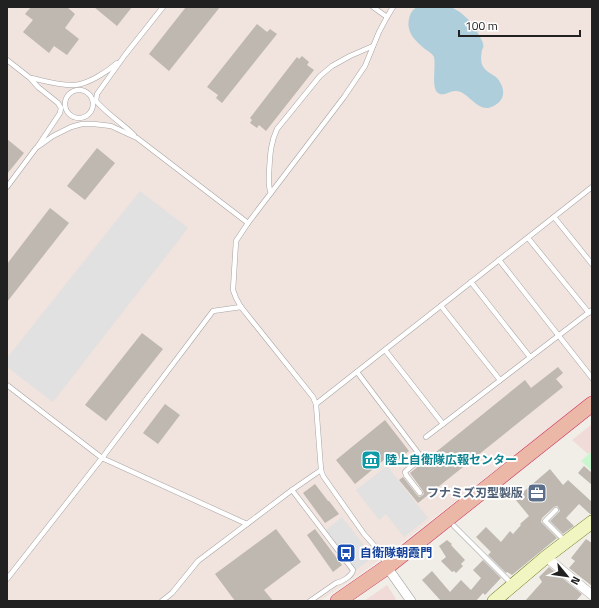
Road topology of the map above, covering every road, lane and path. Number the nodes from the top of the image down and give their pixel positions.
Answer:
1 (163, 7) edge
2 (374, 7) edge
3 (393, 7) edge
4 (387, 17) junction
5 (373, 46) junction
6 (125, 55) junction
7 (7, 60) edge
8 (30, 78) junction
9 (75, 85) junction
10 (76, 91) junction
11 (94, 102) junction
12 (63, 108) junction
13 (82, 118) junction
14 (82, 124) junction
15 (137, 138) junction
16 (36, 148) junction
17 (7, 187) edge
18 (592, 187) edge
19 (271, 193) junction
20 (554, 217) junction
21 (248, 223) junction
22 (528, 238) junction
23 (500, 260) junction
24 (592, 264) edge
25 (471, 282) junction
26 (441, 306) junction
27 (241, 307) junction
28 (590, 311) edge
29 (558, 336) junction
30 (385, 350) junction
31 (530, 357) junction
32 (357, 372) junction
33 (592, 378) edge
34 (500, 380) junction
35 (7, 384) edge
36 (316, 404) junction
37 (592, 404) edge
38 (592, 413) edge
39 (443, 424) junction
40 (426, 437) dead end
41 (102, 458) junction
42 (321, 470) junction
43 (292, 490) junction
44 (420, 493) dead end
45 (556, 510) dead end
46 (592, 522) edge
47 (247, 524) junction
48 (454, 526) junction
49 (566, 542) junction
50 (546, 558) junction
51 (389, 570) junction
52 (7, 579) edge
53 (513, 585) junction
54 (592, 595) edge
55 (498, 600) edge
56 (162, 601) edge
57 (310, 601) edge
58 (338, 601) edge
59 (353, 601) edge
60 (411, 601) edge

1 - 6 lane
2 - 4 lane
3 - 4 lane
4 - 5 lane
5 - 19 lane
5 - 19 lane
6 - 9 lane
6 - 11 lane
7 - 8 lane
8 - 9 lane
8 - 12 lane
9 - 10 lane
10 - 11 lane
10 - 12 lane
11 - 13 lane
11 - 15 lane
12 - 13 lane
12 - 16 lane
13 - 14 lane
14 - 15 lane
14 - 16 lane
15 - 21 lane
16 - 17 lane
18 - 20 lane
19 - 21 lane
20 - 22 lane
20 - 24 lane
21 - 27 lane
22 - 23 lane
22 - 28 lane
23 - 25 lane
23 - 29 lane
25 - 26 lane
25 - 31 lane
26 - 30 lane
26 - 34 lane
27 - 36 lane
27 - 41 lane
28 - 29 lane
29 - 31 lane
29 - 33 lane
30 - 32 lane
30 - 39 lane
31 - 34 lane
32 - 36 lane
32 - 44 lane
34 - 39 lane
35 - 41 lane
36 - 42 lane
37 - 51 highway
38 - 48 highway
39 - 40 lane
41 - 47 lane
41 - 52 lane
42 - 43 lane
42 - 51 lane
43 - 47 lane
43 - 57 lane
45 - 49 lane
46 - 49 main road
47 - 56 lane
48 - 51 highway
48 - 53 lane
49 - 50 main road
50 - 53 main road
50 - 54 street
51 - 58 highway
51 - 59 highway
51 - 60 street
53 - 55 main road

